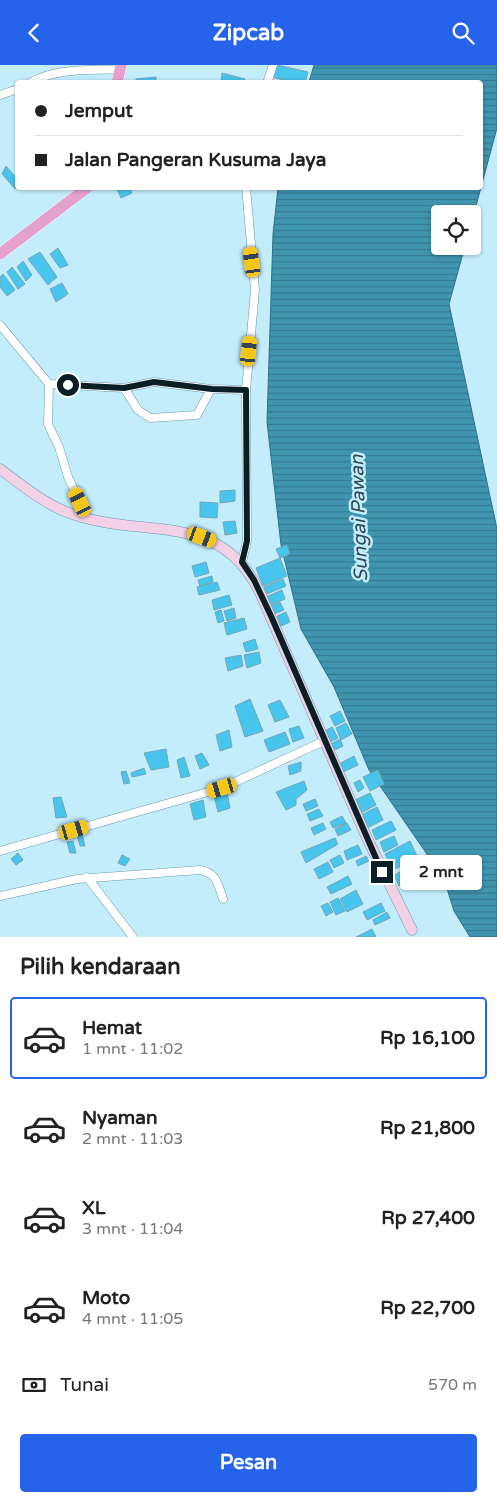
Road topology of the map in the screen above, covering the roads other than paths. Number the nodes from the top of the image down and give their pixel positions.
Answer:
1 (273, 65) edge
2 (120, 67) edge
3 (39, 80) edge
4 (118, 80) edge
5 (268, 80) edge
6 (15, 90) edge
7 (0, 95) edge
8 (84, 190) edge
9 (246, 190) edge
10 (0, 254) edge
11 (0, 325) edge
12 (49, 384) junction
13 (124, 388) junction
14 (212, 389) junction
15 (246, 390) junction
16 (0, 469) edge
17 (82, 518) junction
18 (242, 562) junction
19 (324, 741) junction
20 (0, 851) edge
21 (87, 877) junction
22 (0, 896) edge
23 (223, 899) dead end
24 (413, 933) edge
25 (133, 937) edge

1 - 5 street
2 - 3 street
2 - 4 main road
6 - 7 street
8 - 10 main road
9 - 15 street
11 - 12 street
12 - 13 street
12 - 17 street
13 - 14 street
13 - 14 street
14 - 15 street
15 - 18 street
16 - 17 street
17 - 18 street
18 - 19 street
19 - 20 street
19 - 24 street
21 - 22 street
21 - 23 street
21 - 25 street

